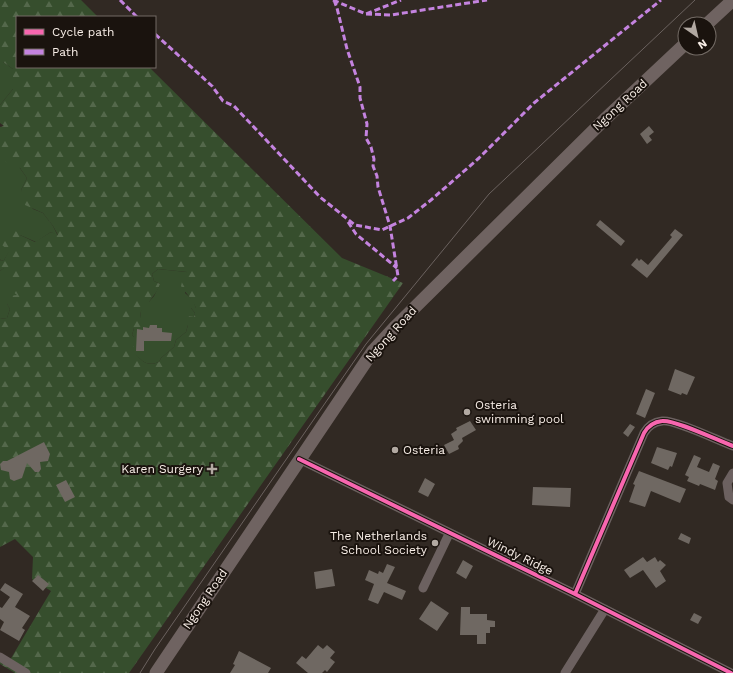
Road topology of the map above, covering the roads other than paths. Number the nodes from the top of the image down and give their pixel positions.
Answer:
1 (733, 0) edge
2 (716, 16) edge
3 (677, 52) edge
4 (733, 446) edge
5 (299, 458) junction
6 (733, 473) edge
7 (733, 500) edge
8 (450, 534) junction
9 (423, 588) dead end
10 (575, 594) junction
11 (605, 609) junction
12 (0, 657) edge
13 (10, 669) edge
14 (26, 673) edge
15 (156, 673) edge
16 (565, 673) edge
17 (731, 673) edge

1 - 2 main road
3 - 5 main road, Ngong Road
4 - 10 street
5 - 8 street, Windy Ridge
5 - 15 main road, Ngong Road
6 - 7 street
8 - 9 street
8 - 10 street, Windy Ridge
10 - 11 street, Windy Ridge
11 - 16 street
11 - 17 street, Windy Ridge
12 - 13 street
13 - 14 street

